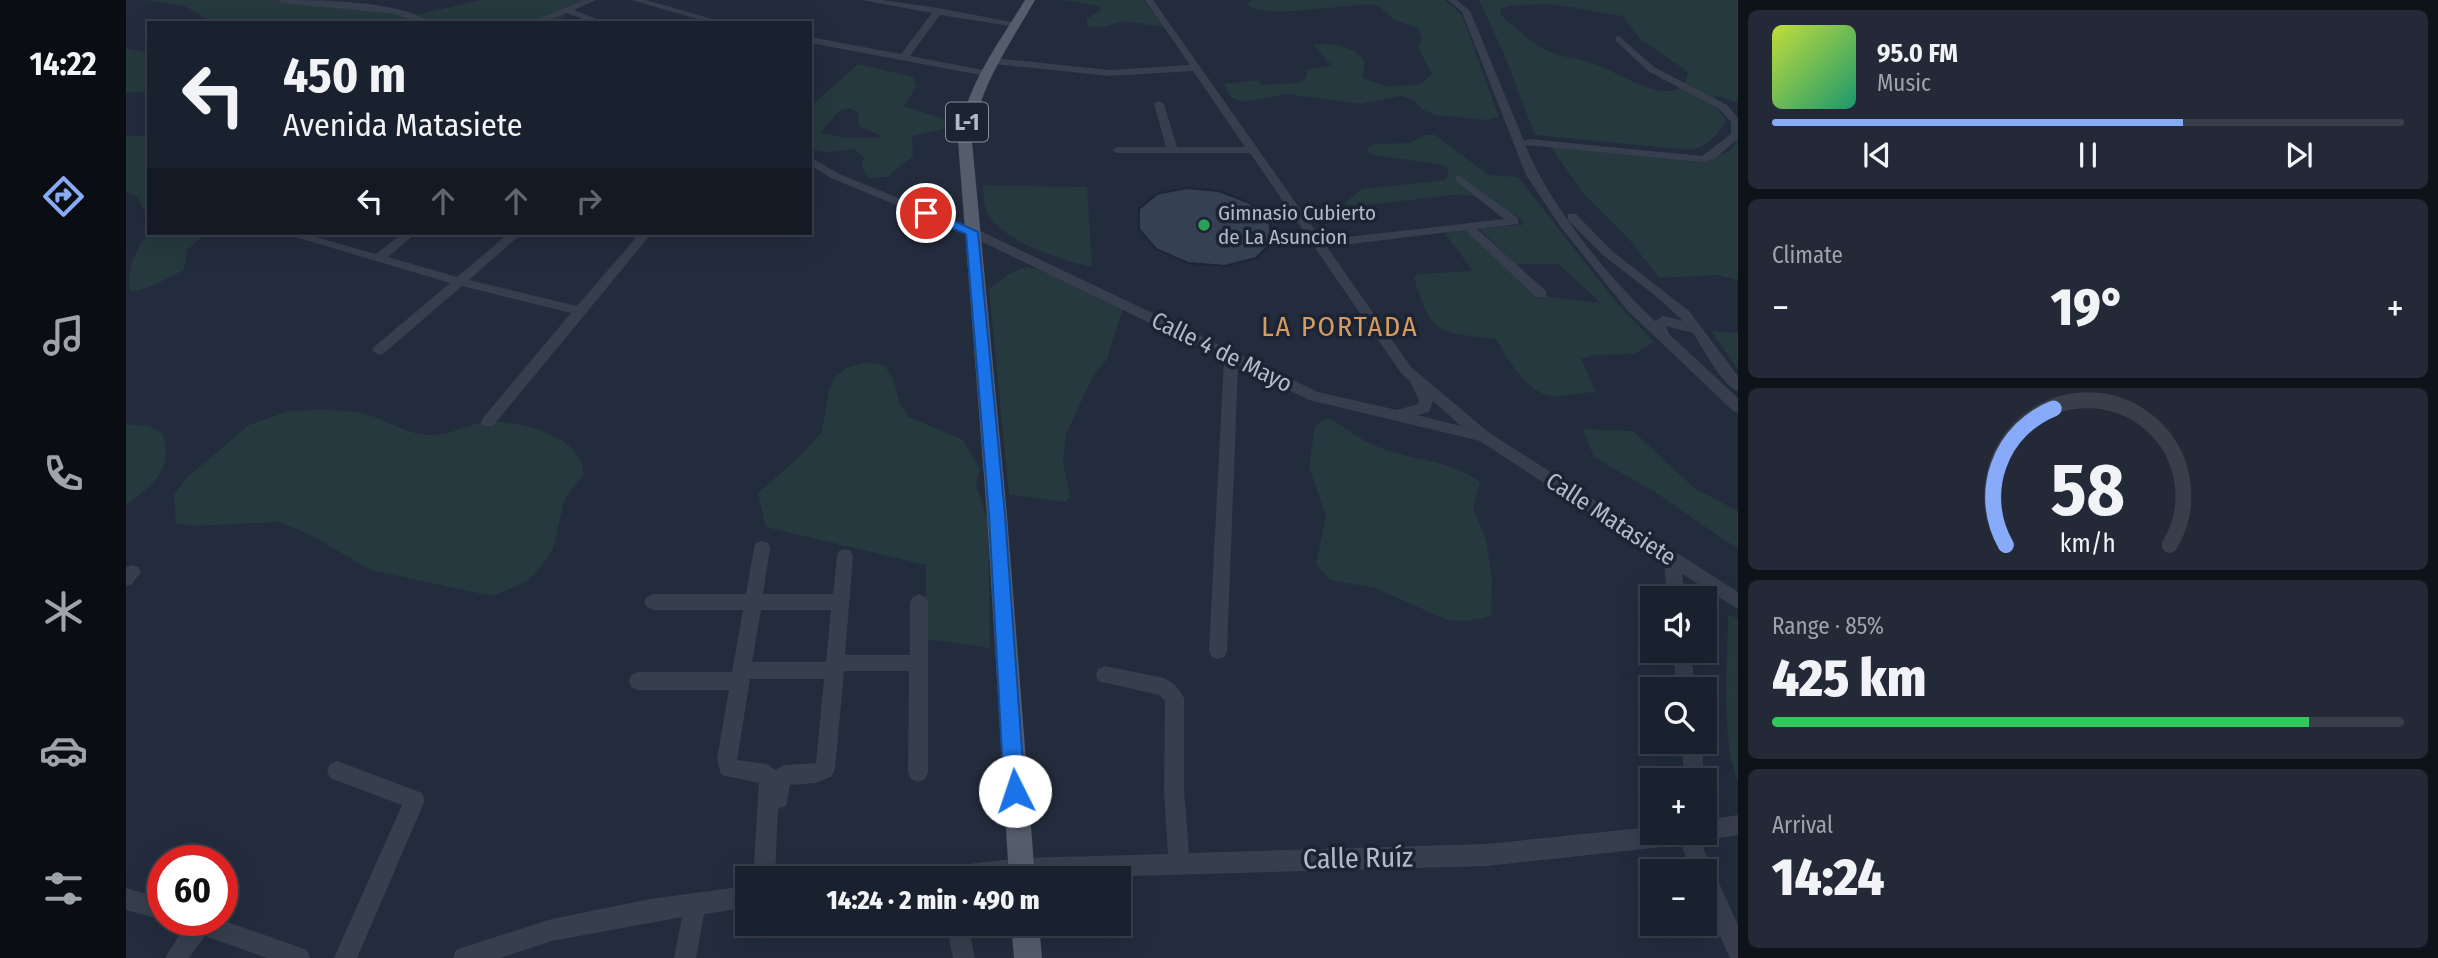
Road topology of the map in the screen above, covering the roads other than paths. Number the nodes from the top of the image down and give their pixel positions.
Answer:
1 (282, 0) edge
2 (592, 0) edge
3 (636, 0) edge
4 (865, 0) edge
5 (1023, 0) edge
6 (1031, 0) edge
7 (1149, 0) edge
8 (1452, 0) edge
9 (1470, 0) edge
10 (566, 10) junction
11 (938, 11) junction
12 (423, 21) edge
13 (537, 21) edge
14 (597, 21) edge
15 (715, 21) edge
16 (1017, 24) junction
17 (1619, 39) dead end
18 (812, 40) edge
19 (904, 58) junction
20 (994, 61) junction
21 (1196, 68) junction
22 (986, 73) junction
23 (1159, 104) dead end
24 (1528, 142) junction
25 (1117, 150) dead end
26 (1172, 150) junction
27 (1253, 150) junction
28 (812, 161) edge
29 (1460, 179) dead end
30 (1468, 227) junction
31 (972, 232) junction
32 (295, 235) edge
33 (408, 235) edge
34 (514, 235) edge
35 (644, 235) edge
36 (1318, 244) junction
37 (378, 259) junction
38 (461, 282) junction
39 (1541, 294) dead end
40 (1676, 306) junction
41 (1632, 307) junction
42 (579, 311) junction
43 (1702, 334) junction
44 (1664, 338) junction
45 (380, 350) dead end
46 (1231, 356) junction
47 (1406, 370) junction
48 (1738, 386) edge
49 (1738, 407) edge
50 (1390, 414) junction
51 (488, 422) dead end
52 (1483, 436) junction
53 (762, 548) dead end
54 (845, 556) dead end
55 (1672, 558) junction
56 (1675, 586) edge
57 (1738, 601) edge
58 (653, 602) dead end
59 (753, 602) junction
60 (841, 602) junction
61 (919, 602) dead end
62 (1218, 651) dead end
63 (919, 663) junction
64 (835, 667) junction
65 (1105, 675) dead end
66 (741, 676) junction
67 (638, 681) dead end
68 (337, 771) dead end
69 (918, 772) dead end
70 (1738, 825) edge
71 (1717, 829) edge
72 (1640, 839) edge
73 (1180, 864) junction
74 (765, 866) edge
75 (776, 866) edge
76 (1020, 866) edge
77 (1131, 867) edge
78 (126, 899) edge
79 (735, 899) edge
80 (1717, 902) edge
81 (695, 904) junction
82 (147, 905) edge
83 (188, 936) edge
84 (236, 936) edge
85 (959, 936) edge
86 (1026, 936) edge
87 (1738, 950) edge
88 (176, 958) edge
89 (299, 958) edge
90 (345, 958) edge
91 (464, 958) edge
92 (685, 958) edge
93 (964, 958) edge
94 (1028, 958) edge

1 - 12 street
2 - 10 street
3 - 15 street
4 - 11 street
5 - 16 main road, L-1
6 - 16 main road, L-1
7 - 21 street
8 - 41 street
9 - 24 street
10 - 13 street
10 - 14 street
11 - 16 street
11 - 19 street
16 - 20 main road, L-1
17 - 24 street
18 - 19 street
19 - 22 street
20 - 21 street
20 - 22 main road, L-1
21 - 27 street
22 - 31 main road, L-1
23 - 26 street
24 - 40 street
25 - 26 street
26 - 27 street
27 - 36 street
28 - 31 street, Calle 4 de Mayo
29 - 30 street
30 - 36 street
30 - 39 street
31 - 46 street, Calle 4 de Mayo
31 - 76 main road, L-1
32 - 37 street
33 - 37 street
34 - 38 street
35 - 42 street
36 - 47 street
37 - 38 street
38 - 42 street
38 - 45 street
40 - 41 street
40 - 43 street
41 - 44 street
42 - 51 street
43 - 44 street
43 - 48 street
44 - 49 street
46 - 50 street, Calle 4 de Mayo
46 - 62 street
47 - 50 street
47 - 52 street
50 - 52 street, Calle 4 de Mayo
52 - 55 street, Calle Matasiete
53 - 59 street
54 - 60 street
55 - 56 street
55 - 57 street, Calle Matasiete
58 - 59 street
59 - 60 street
59 - 66 street
60 - 64 street
61 - 63 street
63 - 64 street
63 - 69 street
64 - 66 street
64 - 75 street
65 - 73 street
66 - 67 street
66 - 74 street
68 - 90 street
70 - 71 street, Calle Ruíz
72 - 73 street, Calle Ruíz
73 - 77 street, Calle Ruíz
78 - 82 street
79 - 81 street
80 - 87 street
81 - 91 street
81 - 92 street
83 - 88 street
84 - 89 street
85 - 93 street
86 - 94 main road

